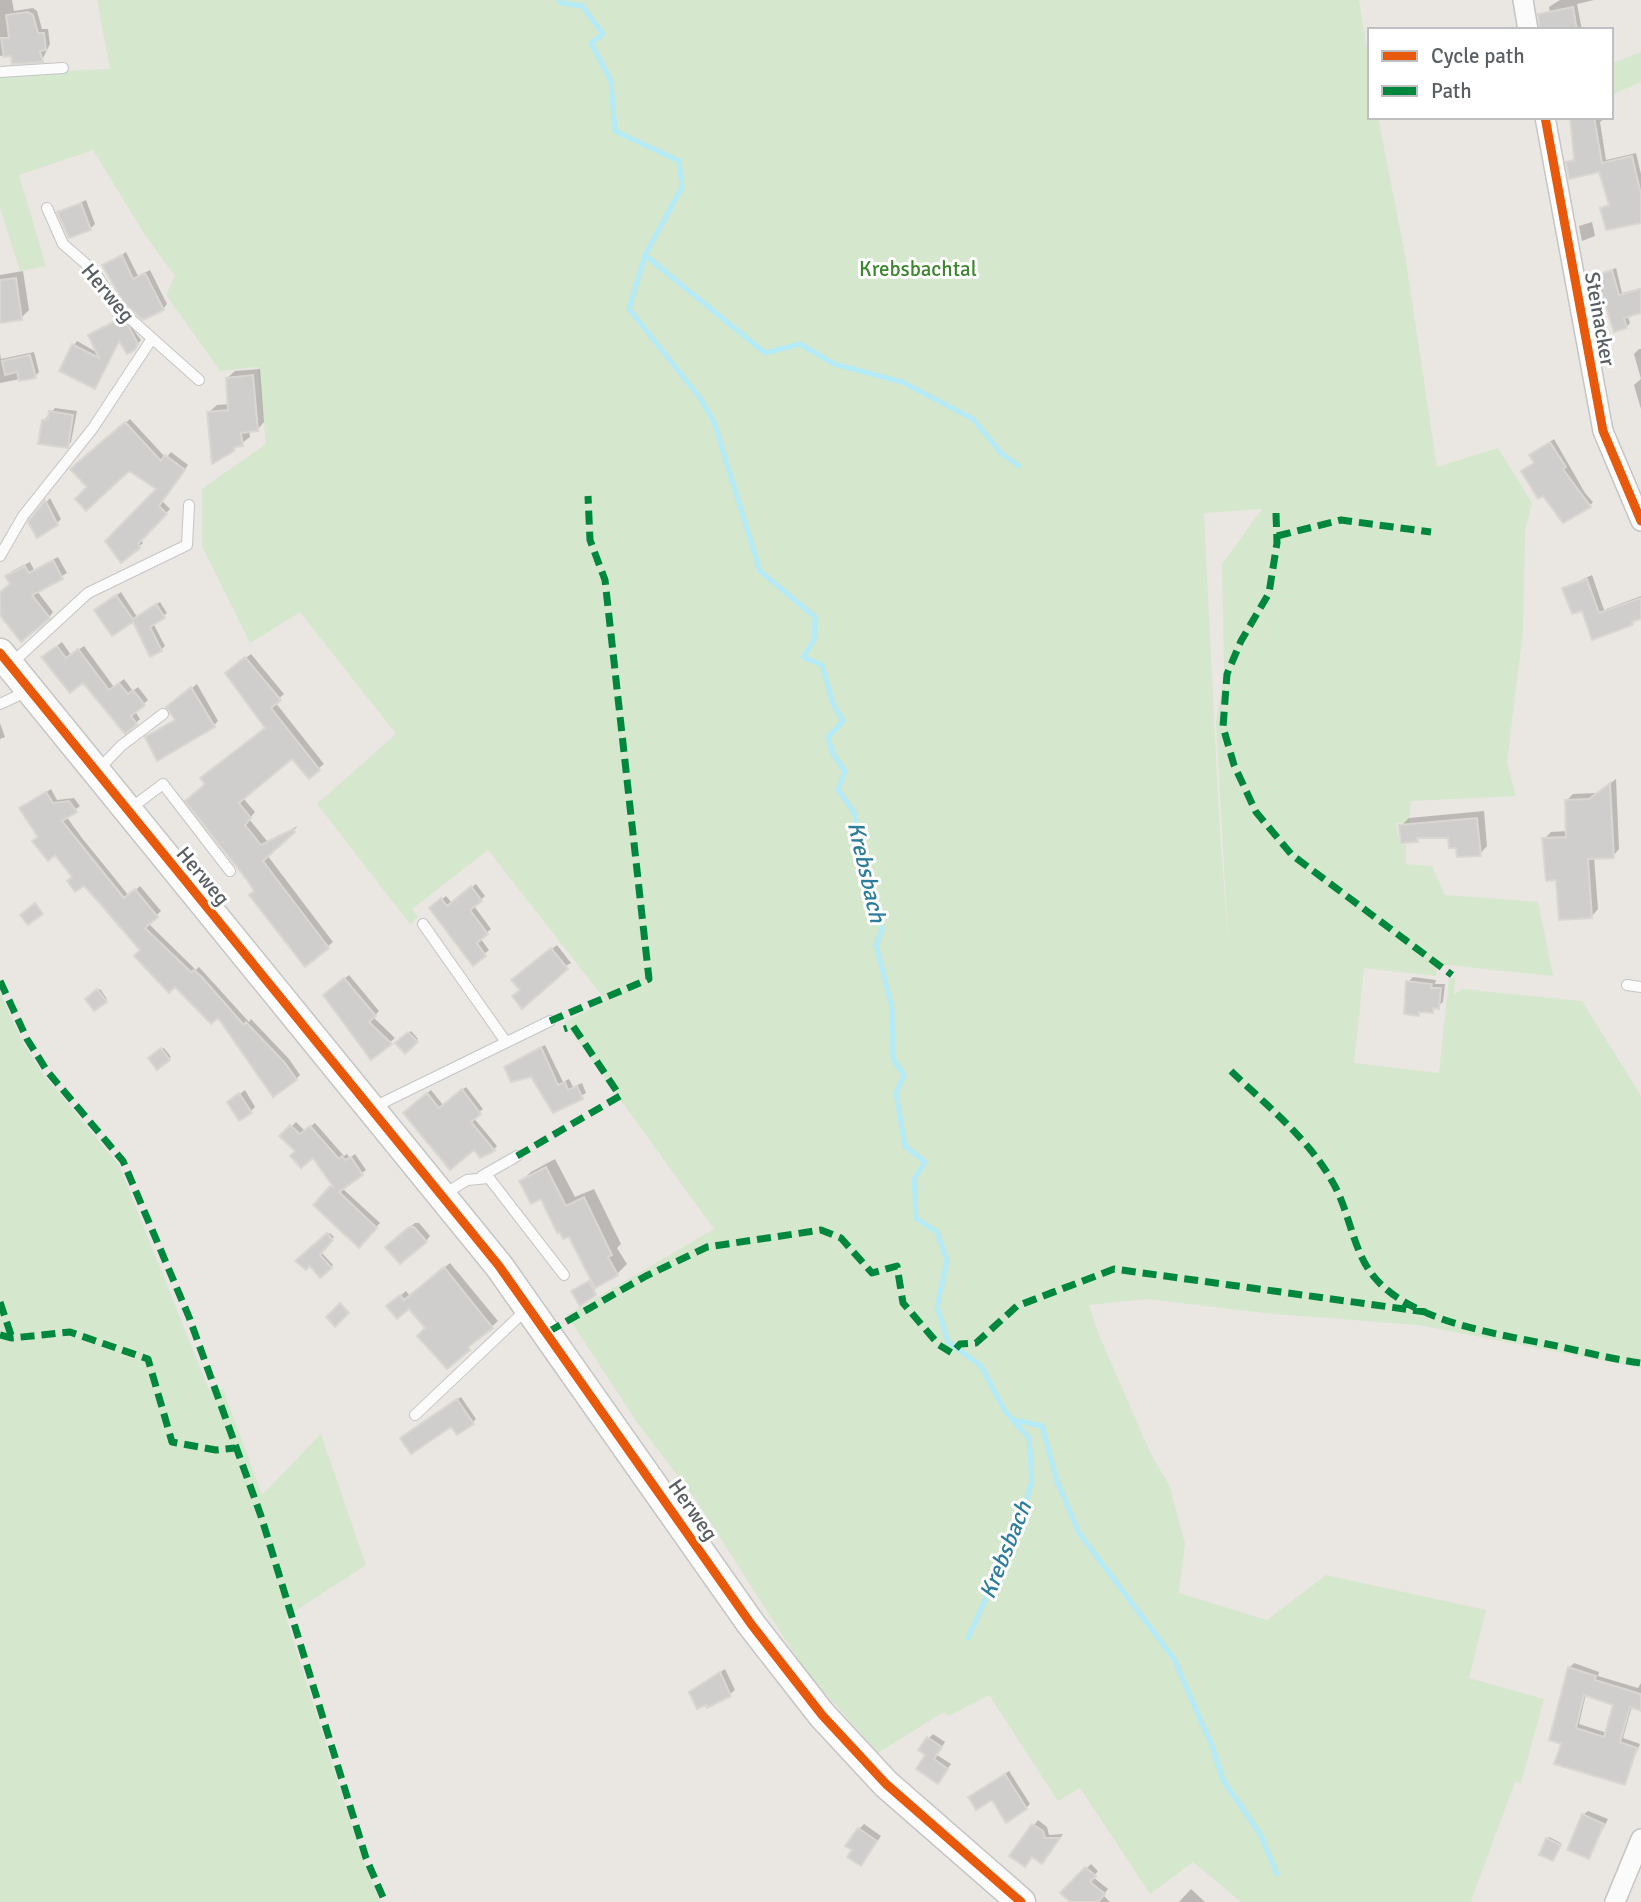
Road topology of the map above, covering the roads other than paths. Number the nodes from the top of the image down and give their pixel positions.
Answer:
1 (1523, 0) edge
2 (1528, 28) edge
3 (63, 68) dead end
4 (0, 72) edge
5 (1545, 119) edge
6 (47, 208) dead end
7 (150, 340) junction
8 (199, 380) dead end
9 (189, 505) dead end
10 (1641, 522) edge
11 (0, 556) edge
12 (5, 659) edge
13 (30, 690) junction
14 (0, 704) edge
15 (163, 714) dead end
16 (96, 773) junction
17 (127, 812) junction
18 (230, 871) dead end
19 (423, 924) dead end
20 (1627, 985) dead end
21 (1641, 988) edge
22 (550, 1021) dead end
23 (506, 1042) junction
24 (370, 1109) junction
25 (517, 1156) dead end
26 (482, 1176) junction
27 (442, 1197) junction
28 (564, 1275) dead end
29 (530, 1306) junction
30 (415, 1415) dead end
31 (1641, 1839) edge
32 (1021, 1902) edge
33 (1615, 1902) edge

1 - 2 street
3 - 4 lane
5 - 10 street, Steinacker
6 - 7 lane, Herweg
7 - 8 lane, Herweg
7 - 11 lane, Herweg
9 - 12 lane, Herweg
12 - 13 street, Herweg
13 - 14 lane
13 - 16 street, Herweg
15 - 16 lane
16 - 17 street, Herweg
17 - 18 lane
17 - 24 street, Herweg
19 - 23 lane
20 - 21 lane
22 - 23 lane
23 - 24 lane
24 - 27 street, Herweg
25 - 26 lane
26 - 27 lane
26 - 28 lane
27 - 29 street, Herweg
29 - 30 lane
29 - 32 street, Herweg
31 - 33 street

